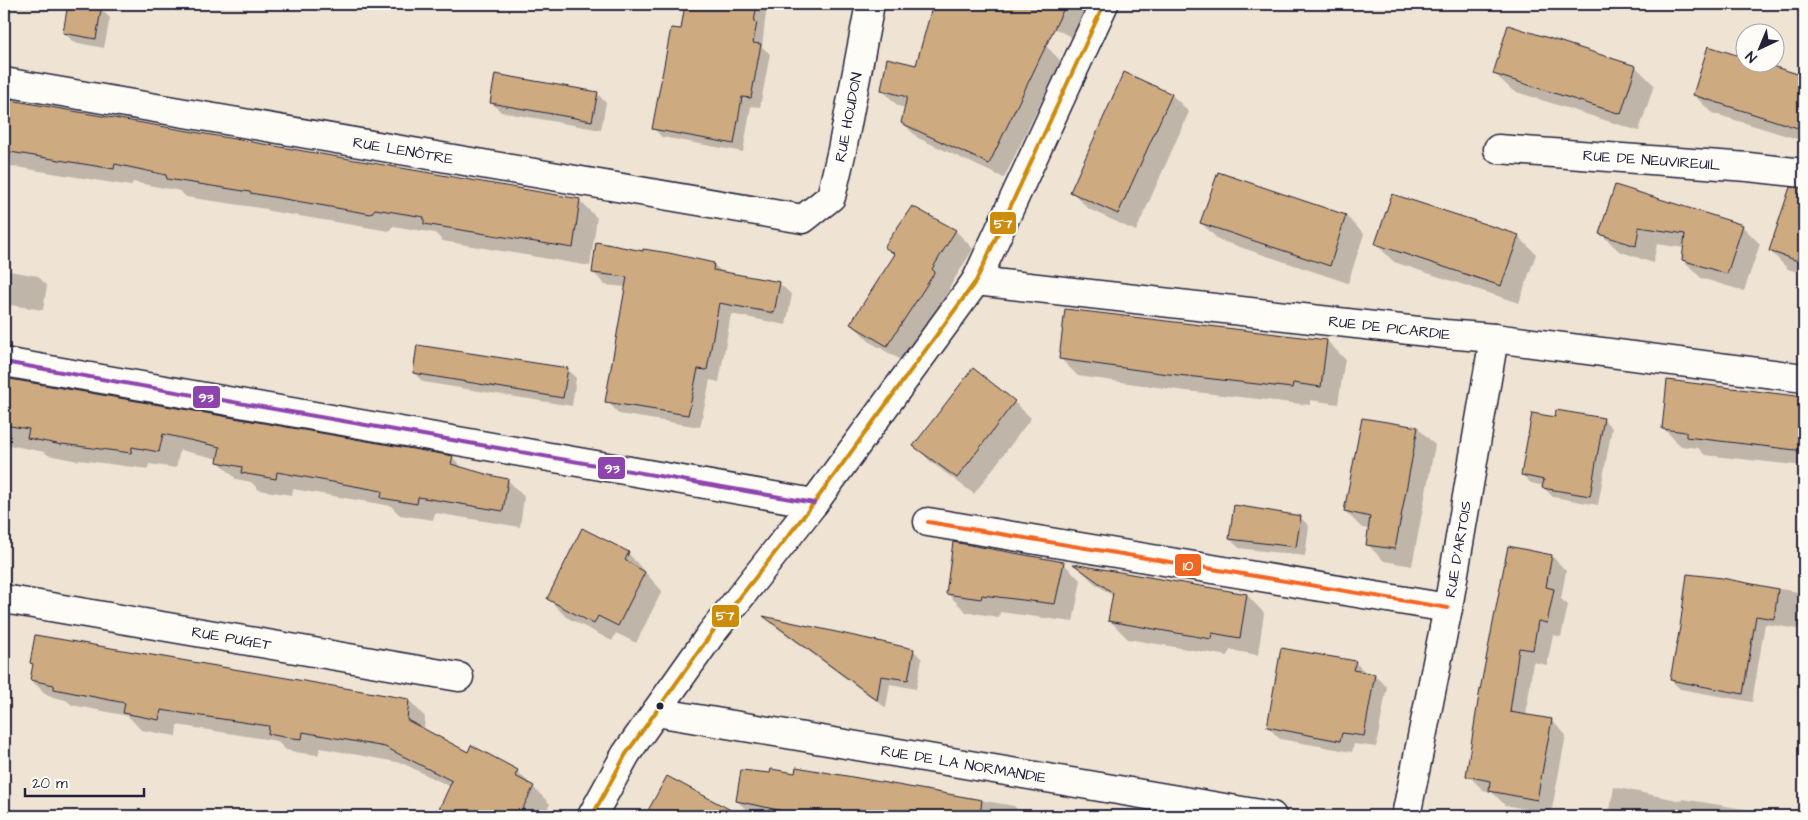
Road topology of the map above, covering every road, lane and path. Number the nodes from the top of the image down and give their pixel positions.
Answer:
1 (870, 4) edge
2 (1104, 4) edge
3 (4, 82) edge
4 (1498, 149) dead end
5 (1804, 173) edge
6 (803, 219) joint
7 (976, 281) junction
8 (1494, 338) junction
9 (4, 362) edge
10 (1804, 378) edge
11 (814, 503) junction
12 (928, 522) dead end
13 (4, 599) edge
14 (1448, 608) junction
15 (459, 677) dead end
16 (656, 712) junction
17 (592, 816) edge
18 (1272, 816) edge
19 (1406, 816) edge

1 - 6 street, RUE HOUDON
2 - 7 street
3 - 6 street, RUE LENÔTRE
4 - 5 street, RUE DE NEUVIREUIL
7 - 8 street, RUE DE PICARDIE
7 - 11 street
8 - 10 street, RUE DE PICARDIE
8 - 14 street, RUE D'ARTOIS
9 - 11 street
11 - 16 street
12 - 14 street
13 - 15 street, RUE PUGET
14 - 19 street, RUE D'ARTOIS
16 - 17 street
16 - 18 street, RUE DE LA NORMANDIE

